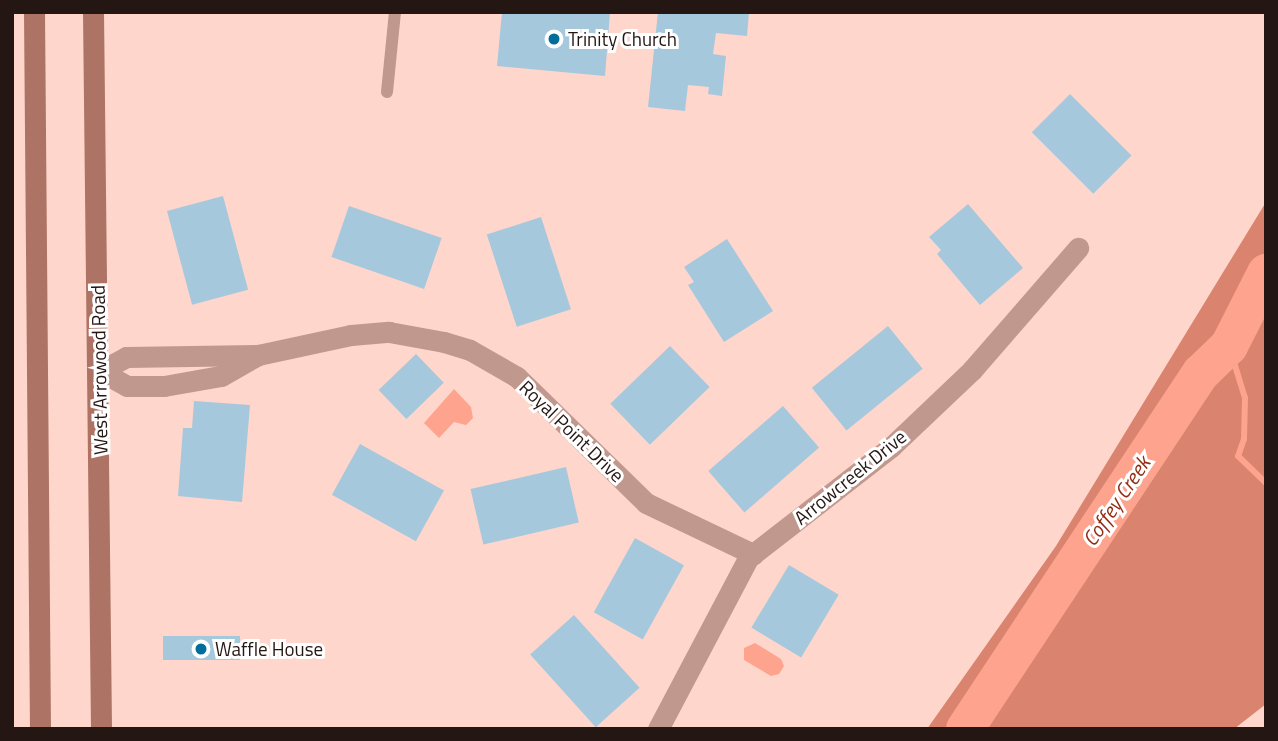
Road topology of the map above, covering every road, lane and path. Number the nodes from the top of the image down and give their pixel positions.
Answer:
1 (34, 12) edge
2 (93, 12) edge
3 (394, 12) edge
4 (387, 92) dead end
5 (1078, 248) dead end
6 (258, 355) junction
7 (100, 371) junction
8 (753, 554) junction
9 (40, 729) edge
10 (101, 729) edge
11 (657, 729) edge

1 - 9 main road
2 - 7 main road, West Arrowood Road
3 - 4 lane
5 - 8 street, Arrowcreek Drive
6 - 7 street, Royal Point Drive
6 - 7 street, Royal Point Drive
6 - 8 street, Royal Point Drive
7 - 10 main road, West Arrowood Road
8 - 11 street, Arrowcreek Drive

